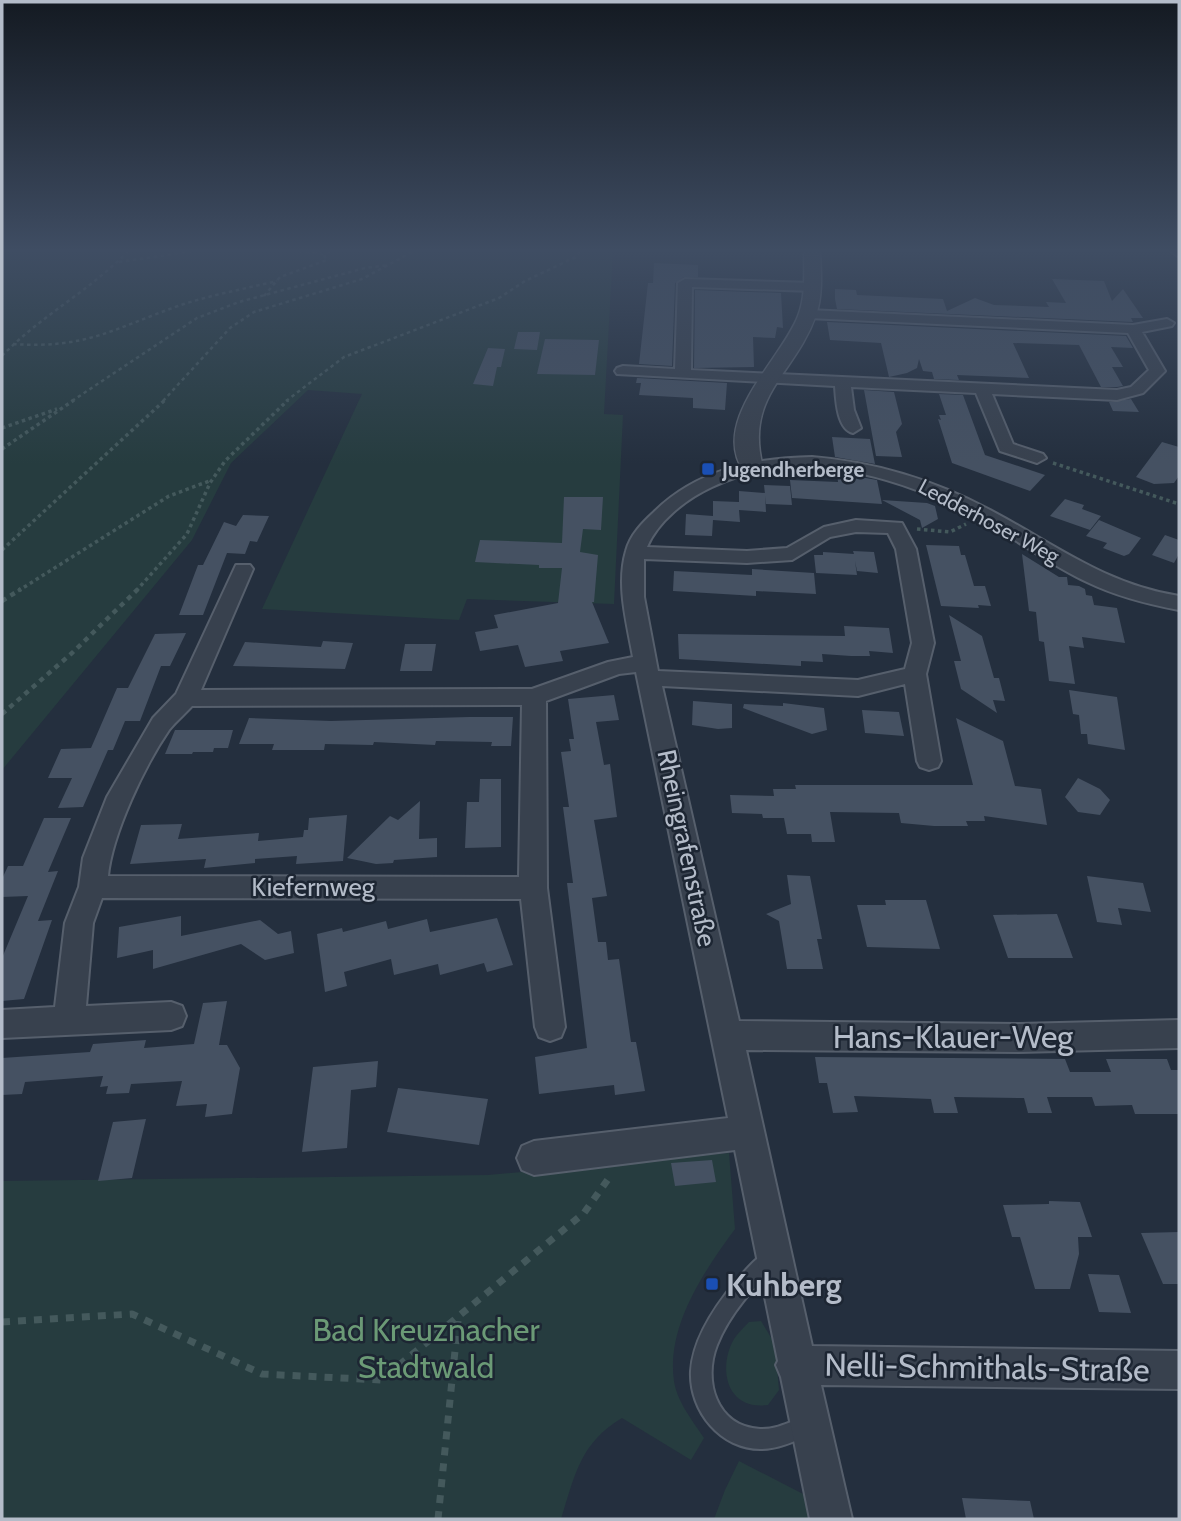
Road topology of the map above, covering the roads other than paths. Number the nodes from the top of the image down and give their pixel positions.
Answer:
1 (684, 322) edge
2 (803, 322) edge
3 (980, 322) edge
4 (1167, 323) dead end
5 (1133, 329) junction
6 (623, 371) dead end
7 (683, 374) junction
8 (771, 378) junction
9 (842, 382) junction
10 (982, 388) junction
11 (853, 428) dead end
12 (1037, 458) road end
13 (751, 467) junction
14 (635, 553) junction
15 (243, 569) dead end
16 (1179, 603) edge
17 (647, 670) junction
18 (915, 674) junction
19 (534, 697) junction
20 (186, 698) junction
21 (929, 761) dead end
22 (93, 887) junction
23 (533, 888) junction
24 (171, 1016) dead end
25 (69, 1020) junction
26 (2, 1024) edge
27 (550, 1027) dead end
28 (1179, 1034) edge
29 (727, 1035) junction
30 (746, 1132) junction
31 (534, 1158) dead end
32 (772, 1258) junction
33 (795, 1365) junction
34 (1178, 1375) edge
35 (810, 1424) junction
36 (831, 1519) edge

1 - 7 street
2 - 8 street
3 - 5 street
4 - 5 street
5 - 10 street
6 - 7 street
7 - 8 street
8 - 9 street
8 - 13 street
9 - 10 street
9 - 11 street
10 - 12 street
13 - 14 street, Rheingrafenstraße
13 - 16 street, Ledderhoser Weg
14 - 17 street, Rheingrafenstraße
14 - 18 street
15 - 20 street
17 - 18 street
17 - 19 street
17 - 29 street, Rheingrafenstraße
18 - 21 street
19 - 20 street
19 - 23 street
20 - 22 street
22 - 23 street, Kiefernweg
22 - 25 street
23 - 27 street
24 - 25 street
25 - 26 street
28 - 29 street, Hans-Klauer-Weg
29 - 30 street, Rheingrafenstraße
30 - 31 street
30 - 32 street, Rheingrafenstraße
32 - 33 street, Rheingrafenstraße
32 - 35 lane
33 - 34 street, Nelli-Schmithals-Straße
33 - 35 street, Rheingrafenstraße
35 - 36 street, Rheingrafenstraße

